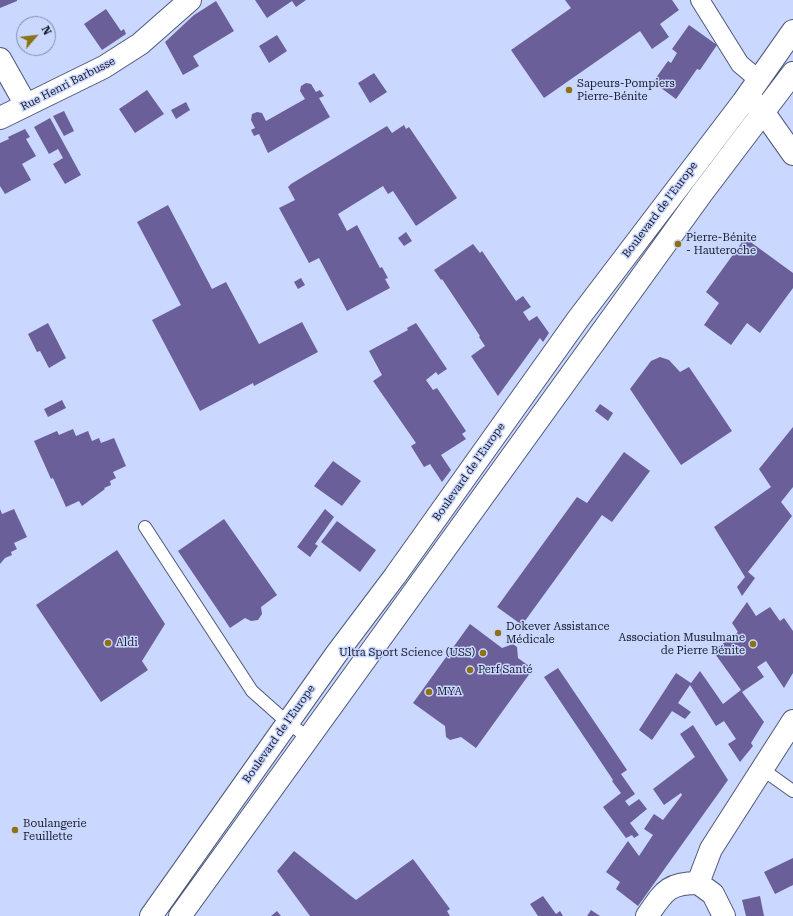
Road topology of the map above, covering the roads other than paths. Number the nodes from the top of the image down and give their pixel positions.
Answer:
1 (190, 0) edge
2 (700, 0) edge
3 (793, 32) edge
4 (0, 58) edge
5 (793, 73) edge
6 (753, 87) junction
7 (26, 106) junction
8 (764, 113) junction
9 (0, 118) edge
10 (793, 154) edge
11 (145, 527) dead end
12 (793, 721) edge
13 (288, 723) junction
14 (309, 738) junction
15 (762, 769) junction
16 (793, 791) edge
17 (698, 883) junction
18 (151, 916) edge
19 (180, 916) edge
20 (647, 916) edge
21 (724, 916) edge

1 - 7 main road, Rue Henri Barbusse
2 - 6 street
3 - 6 main road, Boulevard de l'Europe
4 - 7 main road
5 - 8 main road
6 - 8 main road
6 - 13 main road, Boulevard de l'Europe
7 - 9 main road, Rue Henri Barbusse
8 - 10 main road
8 - 14 main road
11 - 13 lane
12 - 15 main road
13 - 14 lane
13 - 18 main road, Boulevard de l'Europe
14 - 19 main road
15 - 16 lane
15 - 17 main road
17 - 20 main road
17 - 21 main road

